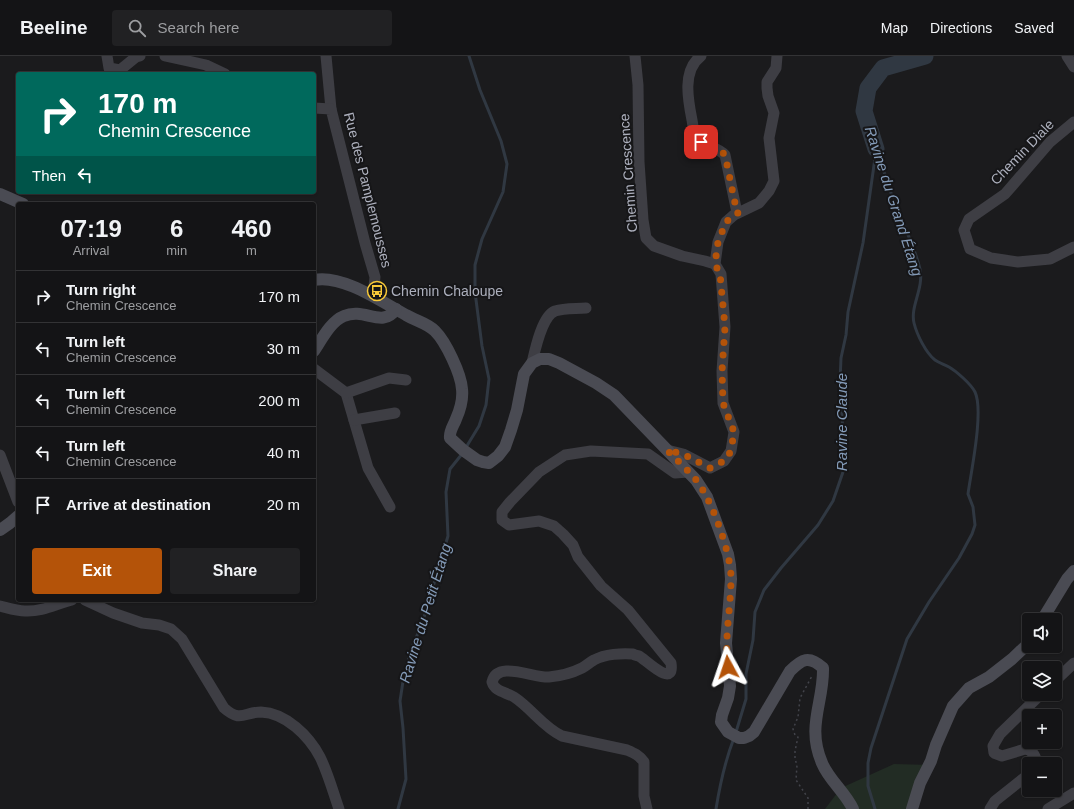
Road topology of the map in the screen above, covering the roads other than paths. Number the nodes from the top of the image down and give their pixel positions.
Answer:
1 (107, 56) edge
2 (140, 56) edge
3 (165, 56) edge
4 (326, 56) edge
5 (635, 56) edge
6 (701, 56) edge
7 (777, 56) edge
8 (1067, 56) edge
9 (1074, 67) edge
10 (221, 72) edge
11 (316, 108) edge
12 (331, 109) junction
13 (1074, 122) edge
14 (0, 194) edge
15 (18, 202) edge
16 (739, 212) junction
17 (1074, 247) edge
18 (715, 264) junction
19 (316, 280) edge
20 (373, 296) junction
21 (586, 308) dead end
22 (396, 309) junction
23 (316, 348) edge
24 (532, 363) junction
25 (316, 370) edge
26 (406, 380) dead end
27 (346, 393) junction
28 (395, 413) dead end
29 (354, 420) junction
30 (667, 450) junction
31 (0, 455) edge
32 (688, 472) junction
33 (16, 497) edge
34 (390, 507) dead end
35 (16, 518) edge
36 (0, 530) edge
37 (1074, 571) edge
38 (66, 602) edge
39 (89, 602) edge
40 (0, 606) edge
41 (1046, 613) edge
42 (1022, 650) edge
43 (1074, 663) edge
44 (1062, 674) edge
45 (1034, 701) edge
46 (1035, 757) edge
47 (1022, 780) edge
48 (1074, 793) edge
49 (339, 809) edge
50 (647, 809) edge
51 (853, 809) edge
52 (912, 809) edge
53 (990, 809) edge
54 (1048, 809) edge

1 - 2 street
3 - 10 street
4 - 12 street
5 - 18 street, Chemin Crescence
6 - 16 street
7 - 16 street
8 - 9 street
11 - 12 street, Rue des Pamplemousses
12 - 20 street, Rue des Pamplemousses
13 - 17 street, Chemin Diale
14 - 15 main road
16 - 18 street
18 - 30 street
19 - 20 main road
20 - 22 main road
21 - 24 street
22 - 23 main road
22 - 24 main road
24 - 30 main road
25 - 27 street
26 - 27 street
27 - 29 street
28 - 29 street
29 - 34 street
30 - 32 main road
31 - 33 street
32 - 50 street
32 - 51 main road
35 - 36 main road
37 - 41 main road
38 - 40 street
39 - 49 street
42 - 52 main road
43 - 44 street
45 - 46 street
47 - 53 street
48 - 54 street

